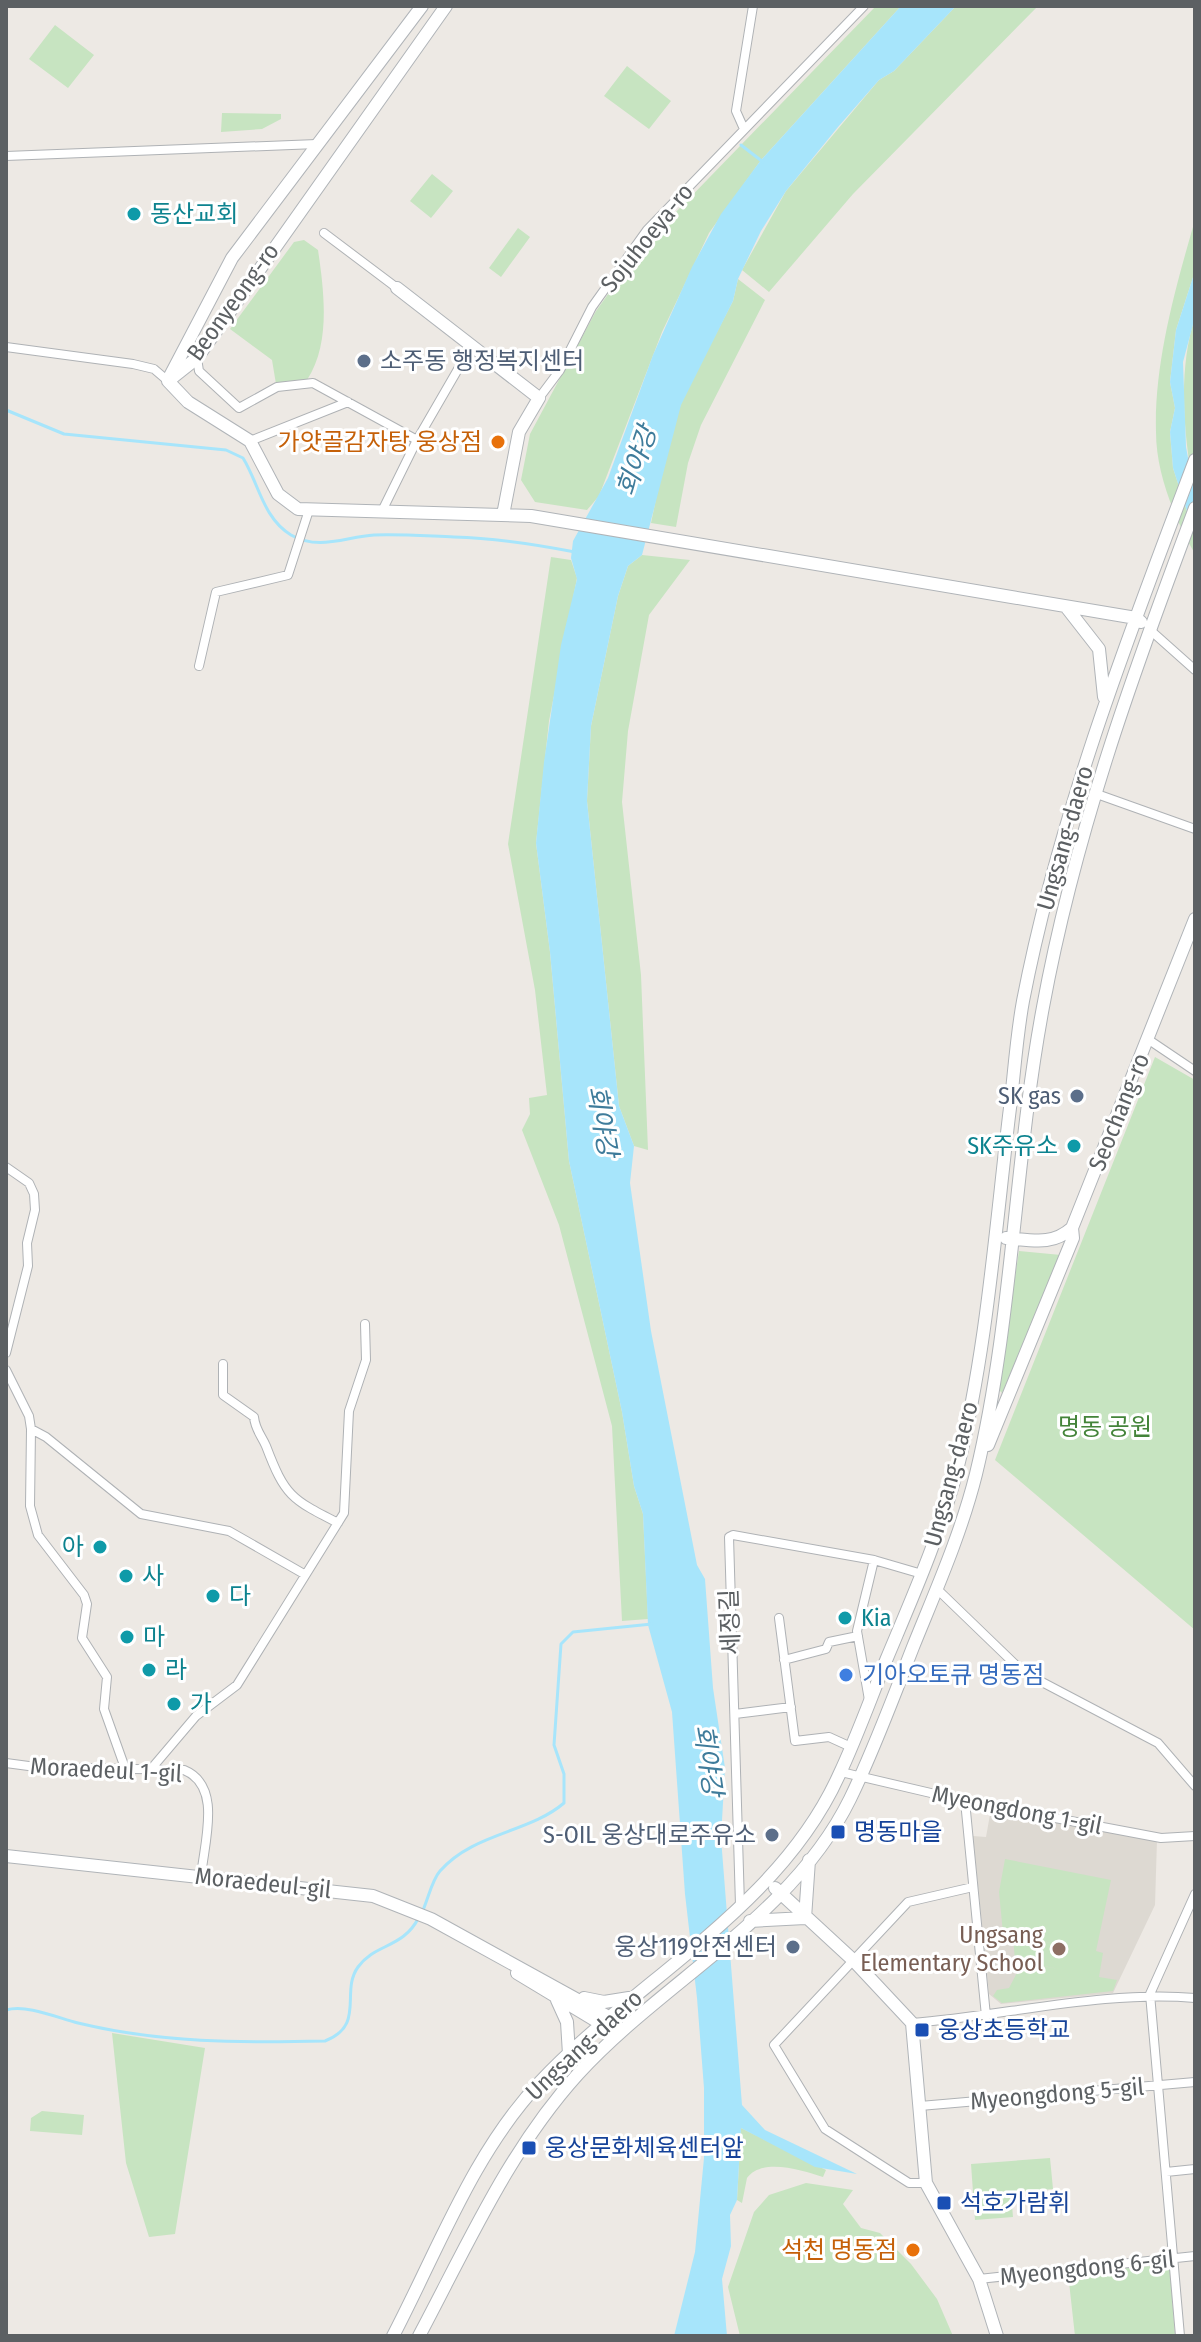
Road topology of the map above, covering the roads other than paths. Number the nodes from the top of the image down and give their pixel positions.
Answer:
1 (422, 6) edge
2 (753, 6) edge
3 (864, 6) edge
4 (442, 8) edge
5 (382, 59) junction
6 (400, 69) junction
7 (744, 129) junction
8 (317, 144) junction
9 (6, 156) edge
10 (324, 233) dead end
11 (397, 288) joint
12 (209, 300) junction
13 (228, 313) junction
14 (472, 345) junction
15 (6, 347) edge
16 (197, 358) junction
17 (168, 381) junction
18 (539, 398) junction
19 (348, 402) junction
20 (417, 440) junction
21 (250, 441) junction
22 (1195, 460) edge
23 (1195, 508) edge
24 (383, 509) junction
25 (309, 510) junction
26 (503, 515) junction
27 (1067, 608) junction
28 (1136, 618) junction
29 (1148, 629) junction
30 (199, 666) dead end
31 (1195, 670) edge
32 (1104, 707) junction
33 (1094, 793) junction
34 (1195, 829) edge
35 (1195, 919) edge
36 (1149, 1040) junction
37 (1195, 1071) edge
38 (6, 1167) edge
39 (1017, 1216) junction
40 (1072, 1228) junction
41 (995, 1237) junction
42 (1014, 1239) junction
43 (1047, 1242) junction
44 (365, 1324) dead end
45 (6, 1353) edge
46 (223, 1364) dead end
47 (6, 1370) edge
48 (31, 1429) junction
49 (976, 1474) junction
50 (338, 1523) junction
51 (874, 1560) junction
52 (304, 1574) junction
53 (922, 1574) junction
54 (937, 1589) junction
55 (779, 1618) dead end
56 (858, 1636) junction
57 (784, 1660) junction
58 (869, 1702) junction
59 (791, 1707) junction
60 (735, 1714) junction
61 (851, 1747) junction
62 (6, 1763) edge
63 (125, 1768) junction
64 (151, 1769) junction
65 (841, 1772) junction
66 (860, 1777) junction
67 (1195, 1786) edge
68 (965, 1801) junction
69 (1195, 1836) edge
70 (6, 1856) edge
71 (809, 1859) junction
72 (201, 1877) junction
73 (766, 1881) junction
74 (973, 1887) junction
75 (780, 1893) junction
76 (1195, 1894) edge
77 (740, 1905) junction
78 (805, 1918) junction
79 (750, 1921) junction
80 (853, 1960) junction
81 (558, 1993) junction
82 (1150, 1994) junction
83 (635, 1995) junction
84 (1195, 1998) edge
85 (986, 2016) junction
86 (605, 2021) junction
87 (912, 2023) junction
88 (622, 2031) junction
89 (569, 2054) junction
90 (1195, 2082) edge
91 (1158, 2085) junction
92 (920, 2106) junction
93 (1195, 2169) edge
94 (1166, 2172) junction
95 (926, 2183) junction
96 (1195, 2256) edge
97 (1173, 2259) junction
98 (979, 2279) junction
99 (393, 2336) edge
100 (419, 2336) edge
101 (997, 2336) edge
102 (1180, 2336) edge

1 - 5 main road, Beonyeong-ro
2 - 7 street
3 - 7 street, Sojuhoeya-ro
4 - 6 main road, Beonyeong-ro
5 - 6 main road
5 - 8 main road, Beonyeong-ro
6 - 13 main road, Beonyeong-ro
7 - 18 street, Sojuhoeya-ro
8 - 9 street
8 - 12 main road, Beonyeong-ro
10 - 11 street
11 - 14 main road
12 - 13 main road
12 - 17 main road, Beonyeong-ro
13 - 16 main road, Beonyeong-ro
14 - 18 main road
14 - 20 street
15 - 17 street
16 - 17 main road, Beonyeong-ro
16 - 19 street
17 - 21 main road
18 - 26 main road, Sojuhoeya-ro
19 - 20 street
19 - 21 street
20 - 24 street
21 - 25 main road
22 - 28 main road, Ungsang-daero
23 - 29 main road, Ungsang-daero
24 - 25 main road
24 - 26 main road
25 - 30 street
26 - 27 main road
27 - 28 main road
27 - 32 main road
28 - 29 main road
28 - 32 main road, Ungsang-daero
29 - 31 street
29 - 33 main road, Ungsang-daero
32 - 41 main road, Ungsang-daero
33 - 34 street
33 - 39 main road, Ungsang-daero
35 - 36 main road, Seochang-ro
36 - 37 street
36 - 40 main road, Seochang-ro
38 - 45 street
39 - 42 main road, Ungsang-daero
39 - 43 main road
40 - 43 main road
40 - 49 main road, Seochang-ro
41 - 42 main road
41 - 53 main road, Ungsang-daero
42 - 43 main road
42 - 49 main road, Ungsang-daero
44 - 50 street
46 - 50 street
47 - 48 street
48 - 52 street
48 - 63 street
49 - 54 main road, Ungsang-daero
50 - 52 street
51 - 53 street, 세정길
51 - 56 street
51 - 60 street, 세정길
52 - 64 street
53 - 58 main road, Ungsang-daero
54 - 66 main road, Ungsang-daero
54 - 67 street
55 - 57 street
56 - 57 street
56 - 58 street
57 - 59 street
58 - 61 main road, Ungsang-daero
59 - 60 street
59 - 61 street
60 - 77 street, 세정길
61 - 65 main road, Ungsang-daero
62 - 63 street, Moraedeul 1-gil
63 - 64 street, Moraedeul 1-gil
64 - 72 street, Moraedeul 1-gil
65 - 66 street, Myeongdong 1-gil
65 - 73 main road, Ungsang-daero
66 - 68 street, Myeongdong 1-gil
66 - 71 main road, Ungsang-daero
68 - 69 street, Myeongdong 1-gil
68 - 74 street
70 - 72 main road, Moraedeul-gil
71 - 75 main road, Ungsang-daero
71 - 78 main road
72 - 81 main road, Moraedeul-gil
73 - 75 main road
73 - 77 main road, Ungsang-daero
74 - 80 street
74 - 85 street
75 - 78 main road
75 - 79 main road, Ungsang-daero
76 - 82 street
77 - 83 main road, Ungsang-daero
78 - 79 main road
78 - 80 main road
79 - 88 main road, Ungsang-daero
80 - 87 main road
80 - 95 street
81 - 83 main road
81 - 86 main road, Moraedeul-gil
81 - 89 main road
82 - 84 street
82 - 85 street
82 - 91 street
83 - 86 main road, Ungsang-daero
85 - 87 street
86 - 88 main road, Moraedeul-gil
86 - 89 main road, Ungsang-daero
87 - 92 main road
88 - 100 main road, Ungsang-daero
89 - 99 main road, Ungsang-daero
90 - 91 street, Myeongdong 5-gil
91 - 92 street, Myeongdong 5-gil
91 - 94 street
92 - 95 main road
93 - 94 street
94 - 97 street
95 - 98 main road
96 - 97 street, Myeongdong 6-gil
97 - 98 street, Myeongdong 6-gil
97 - 102 street
98 - 101 main road

